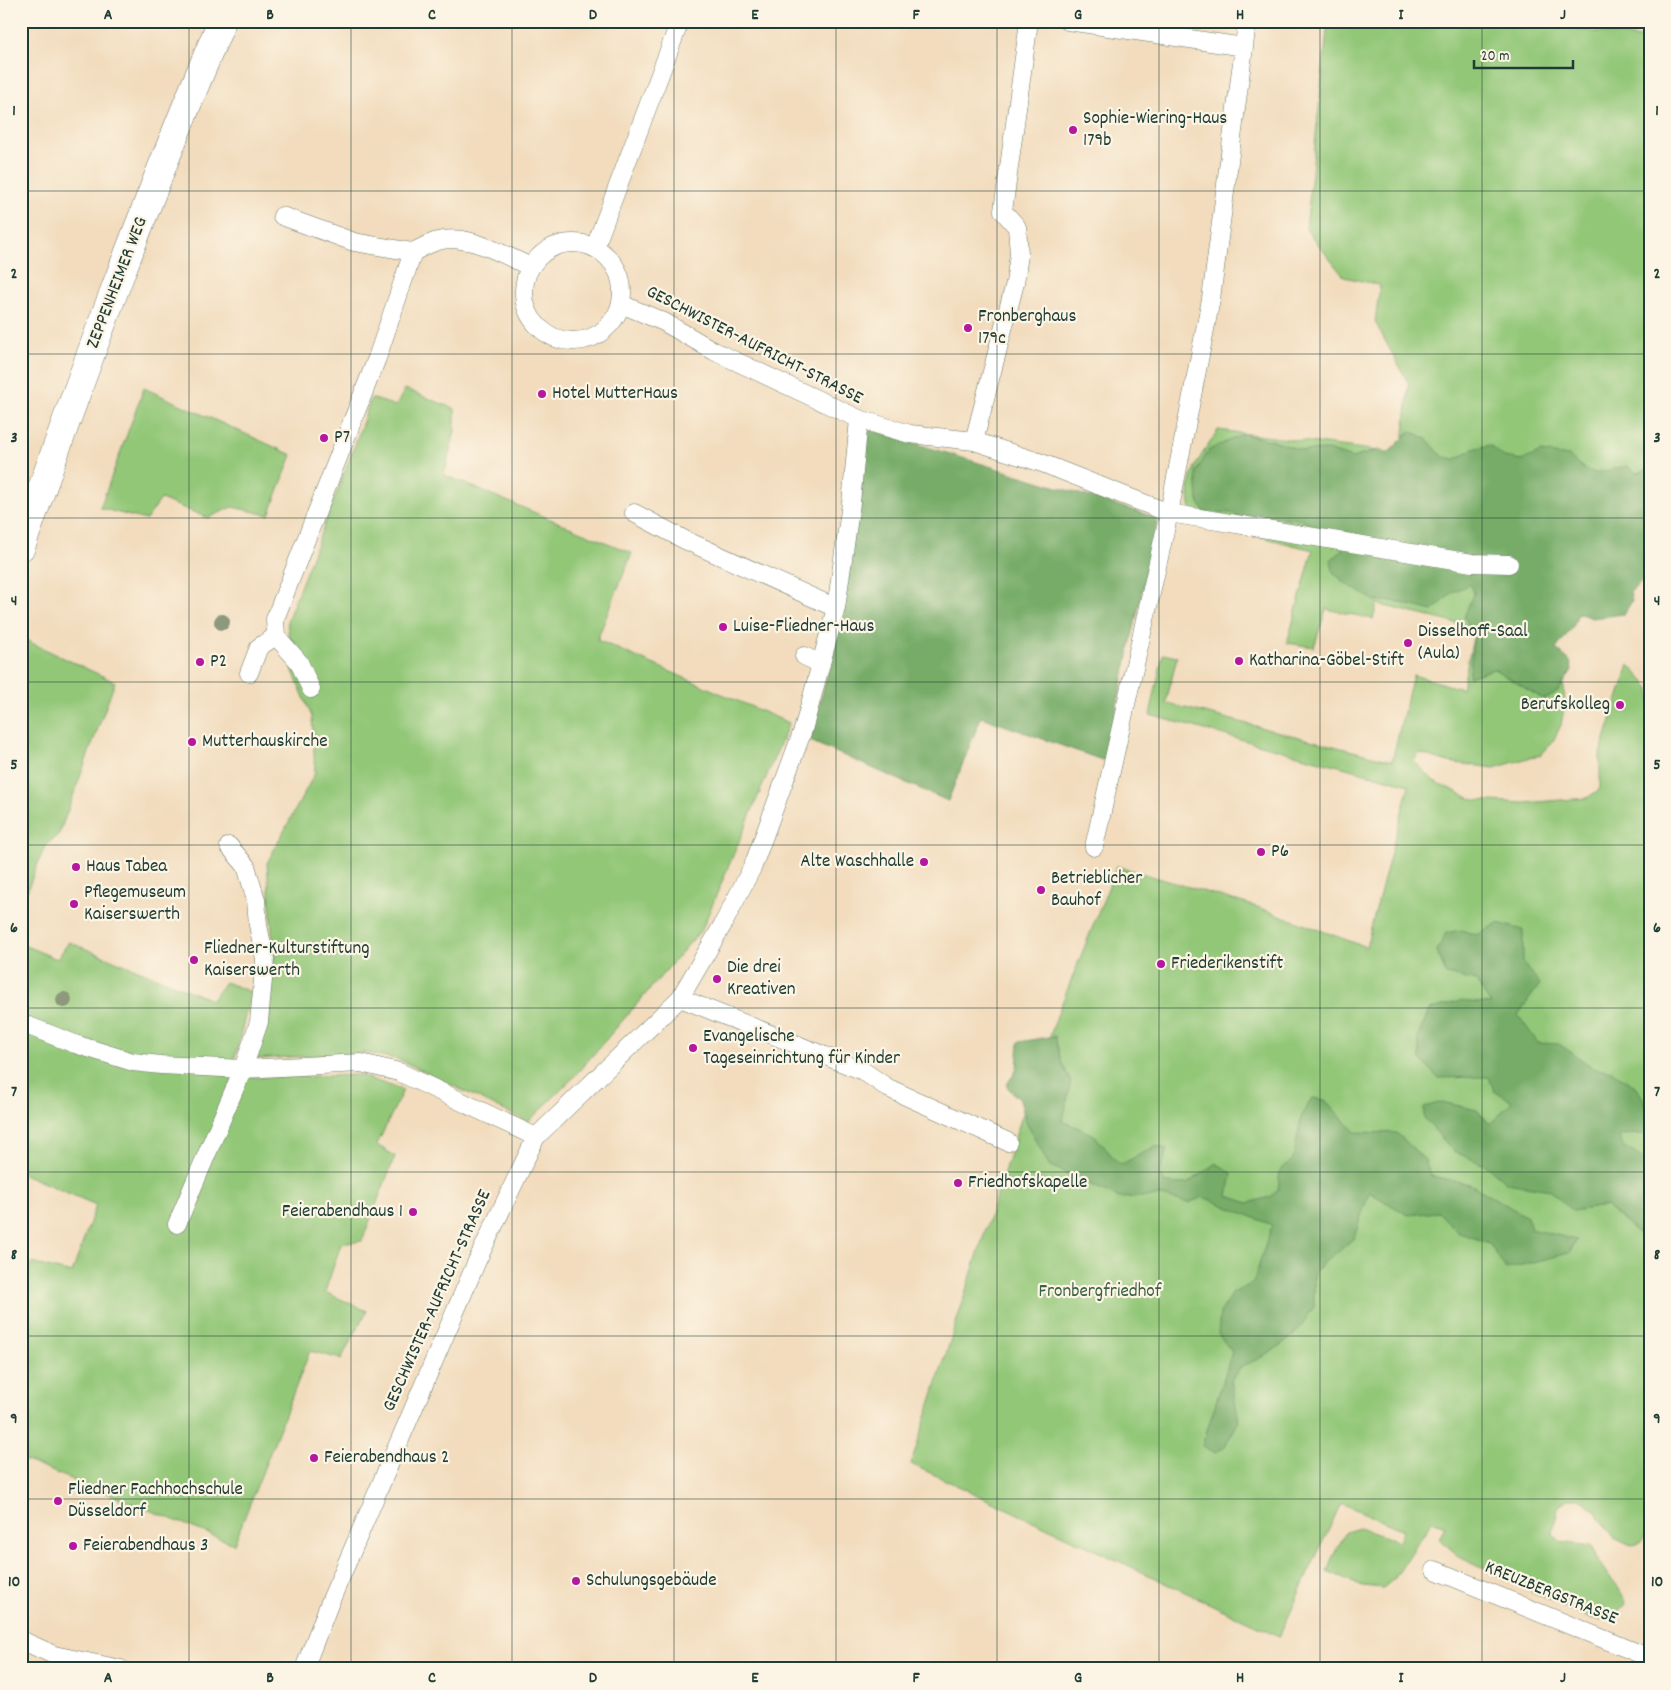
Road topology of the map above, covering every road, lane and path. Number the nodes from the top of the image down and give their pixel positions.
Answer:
1 (222, 21) edge
2 (680, 21) edge
3 (1029, 21) edge
4 (1068, 21) edge
5 (1247, 21) edge
6 (1244, 47) junction
7 (282, 216) dead end
8 (595, 247) junction
9 (413, 252) junction
10 (531, 267) junction
11 (621, 304) junction
12 (859, 419) junction
13 (974, 441) junction
14 (634, 513) dead end
15 (1169, 513) junction
16 (21, 547) edge
17 (1509, 564) dead end
18 (836, 608) junction
19 (276, 636) junction
20 (804, 656) dead end
21 (821, 664) junction
22 (249, 673) dead end
23 (311, 689) dead end
24 (229, 846) dead end
25 (1094, 847) dead end
26 (680, 998) junction
27 (21, 1023) edge
28 (243, 1070) junction
29 (536, 1137) junction
30 (1008, 1142) dead end
31 (177, 1224) dead end
32 (1435, 1570) dead end
33 (21, 1640) edge
34 (1650, 1658) edge
35 (122, 1669) edge
36 (304, 1669) edge

1 - 16 street, ZEPPENHEIMER WEG
2 - 8 lane
3 - 13 lane
4 - 6 lane
5 - 6 lane
6 - 15 lane
7 - 9 lane
8 - 10 lane
8 - 11 lane, GESCHWISTER-AUFRICHT-STRASSE
9 - 10 lane
9 - 19 lane
10 - 11 lane, GESCHWISTER-AUFRICHT-STRASSE
11 - 12 lane, GESCHWISTER-AUFRICHT-STRASSE
12 - 13 lane
12 - 18 lane, GESCHWISTER-AUFRICHT-STRASSE
13 - 15 lane
14 - 18 lane
15 - 17 lane
15 - 25 lane
18 - 21 lane, GESCHWISTER-AUFRICHT-STRASSE
19 - 22 lane
19 - 23 lane
20 - 21 lane
21 - 26 lane, GESCHWISTER-AUFRICHT-STRASSE
24 - 28 lane
26 - 29 lane, GESCHWISTER-AUFRICHT-STRASSE
26 - 30 lane
27 - 28 lane
28 - 29 lane
28 - 31 lane
29 - 36 lane, GESCHWISTER-AUFRICHT-STRASSE
32 - 34 lane, KREUZBERGSTRASSE
33 - 35 lane

